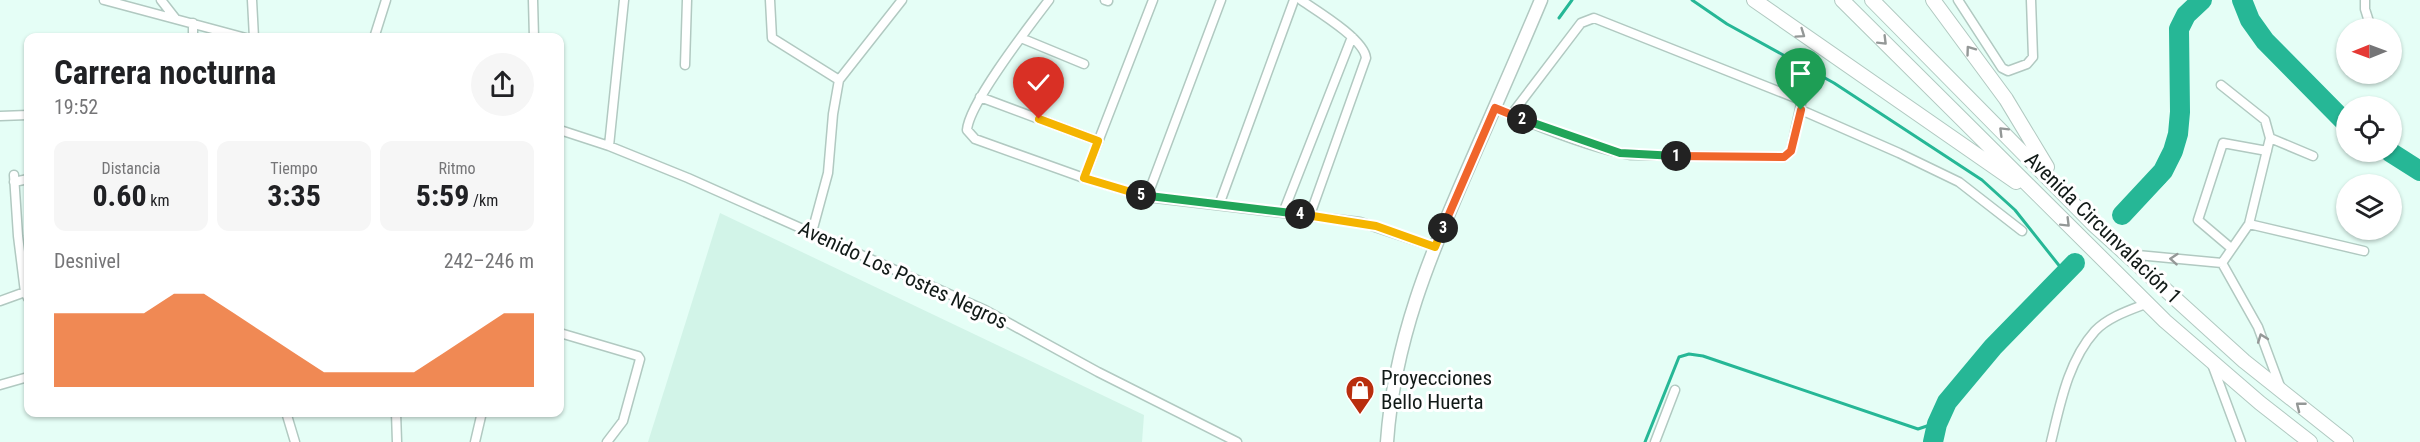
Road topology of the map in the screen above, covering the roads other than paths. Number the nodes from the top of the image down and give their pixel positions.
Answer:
1 (105, 0) edge
2 (161, 0) edge
3 (252, 0) edge
4 (386, 0) edge
5 (533, 0) edge
6 (624, 0) edge
7 (687, 0) edge
8 (770, 0) edge
9 (902, 0) edge
10 (1049, 0) edge
11 (1153, 0) edge
12 (1221, 0) edge
13 (1294, 0) edge
14 (1301, 0) edge
15 (1540, 0) edge
16 (1754, 0) edge
17 (1842, 0) edge
18 (1872, 0) edge
19 (1933, 0) edge
20 (1958, 0) edge
21 (2031, 0) edge
22 (2365, 0) edge
23 (2368, 18) edge
24 (175, 19) junction
25 (193, 24) junction
26 (193, 33) edge
27 (227, 33) edge
28 (254, 33) edge
29 (376, 33) edge
30 (534, 33) edge
31 (1352, 37) junction
32 (1021, 38) junction
33 (1084, 64) dead end
34 (685, 65) dead end
35 (839, 80) junction
36 (2221, 85) dead end
37 (980, 97) junction
38 (1495, 108) junction
39 (1801, 110) junction
40 (24, 115) edge
41 (1511, 115) junction
42 (0, 116) edge
43 (564, 131) edge
44 (2270, 138) junction
45 (1098, 141) junction
46 (609, 146) junction
47 (2267, 151) junction
48 (2313, 156) dead end
49 (1084, 178) junction
50 (24, 179) edge
51 (2059, 187) junction
52 (1148, 197) junction
53 (2044, 201) junction
54 (1219, 206) junction
55 (1283, 213) junction
56 (1310, 215) junction
57 (2249, 224) junction
58 (812, 231) junction
59 (2022, 231) dead end
60 (24, 235) edge
61 (18, 236) junction
62 (1435, 247) junction
63 (2231, 248) junction
64 (2364, 251) dead end
65 (2126, 254) junction
66 (2222, 263) junction
67 (24, 275) edge
68 (24, 296) edge
69 (0, 301) edge
70 (2148, 303) junction
71 (564, 334) edge
72 (2210, 358) junction
73 (24, 378) edge
74 (0, 385) edge
75 (1675, 390) dead end
76 (2283, 392) junction
77 (288, 417) edge
78 (396, 417) edge
79 (481, 417) edge
80 (295, 442) edge
81 (397, 442) edge
82 (475, 442) edge
83 (607, 442) edge
84 (1237, 442) edge
85 (1387, 442) edge
86 (1655, 442) edge
87 (2051, 442) edge
88 (2241, 442) edge
89 (2310, 442) edge
90 (2346, 442) edge

1 - 24 street
2 - 24 street
3 - 28 street
4 - 29 street
5 - 30 street
6 - 46 street
7 - 34 street
8 - 35 street
9 - 35 street
10 - 32 street
11 - 45 street
12 - 52 street
13 - 54 street
14 - 31 street
15 - 38 street
16 -> 53 main road
17 -> 53 main road, Avenida Circunvalación 1
51 -> 18 main road, Avenida Circunvalación 1
51 -> 19 main road
20 - 21 street
22 - 23 street
24 - 25 street
25 - 26 street
25 - 27 street
31 - 55 street
31 - 56 street
32 - 33 street
32 - 37 street
35 - 58 street
36 - 44 street
37 - 45 street
37 - 49 street
38 - 41 street
38 - 62 street
39 - 41 street
39 - 41 street
39 - 59 street
40 - 42 street
43 - 46 street, Avenido Los Postes Negros
44 - 47 street
44 - 48 street
45 - 49 street
46 - 58 street, Avenido Los Postes Negros
47 - 57 street
47 - 63 street
49 - 52 street
50 - 61 street
51 - 65 main road, Avenida Circunvalación 1
52 - 54 street
53 -> 70 main road, Avenida Circunvalación 1
54 - 55 street
55 - 56 street
56 - 62 street
57 - 63 street
57 - 64 street
58 - 84 street, Avenido Los Postes Negros
60 - 61 street
61 - 67 street
62 - 85 street
63 - 66 street
66 -> 65 street
65 - 76 main road, Avenida Circunvalación 1
76 -> 66 street
68 - 69 street
70 - 72 main road, Avenida Circunvalación 1
70 - 87 street
71 - 83 street
72 - 88 street
72 - 89 main road, Avenida Circunvalación 1
73 - 74 street
75 - 86 street
90 -> 76 main road, Avenida Circunvalación 1
77 - 80 street
78 - 81 street
79 - 82 street

